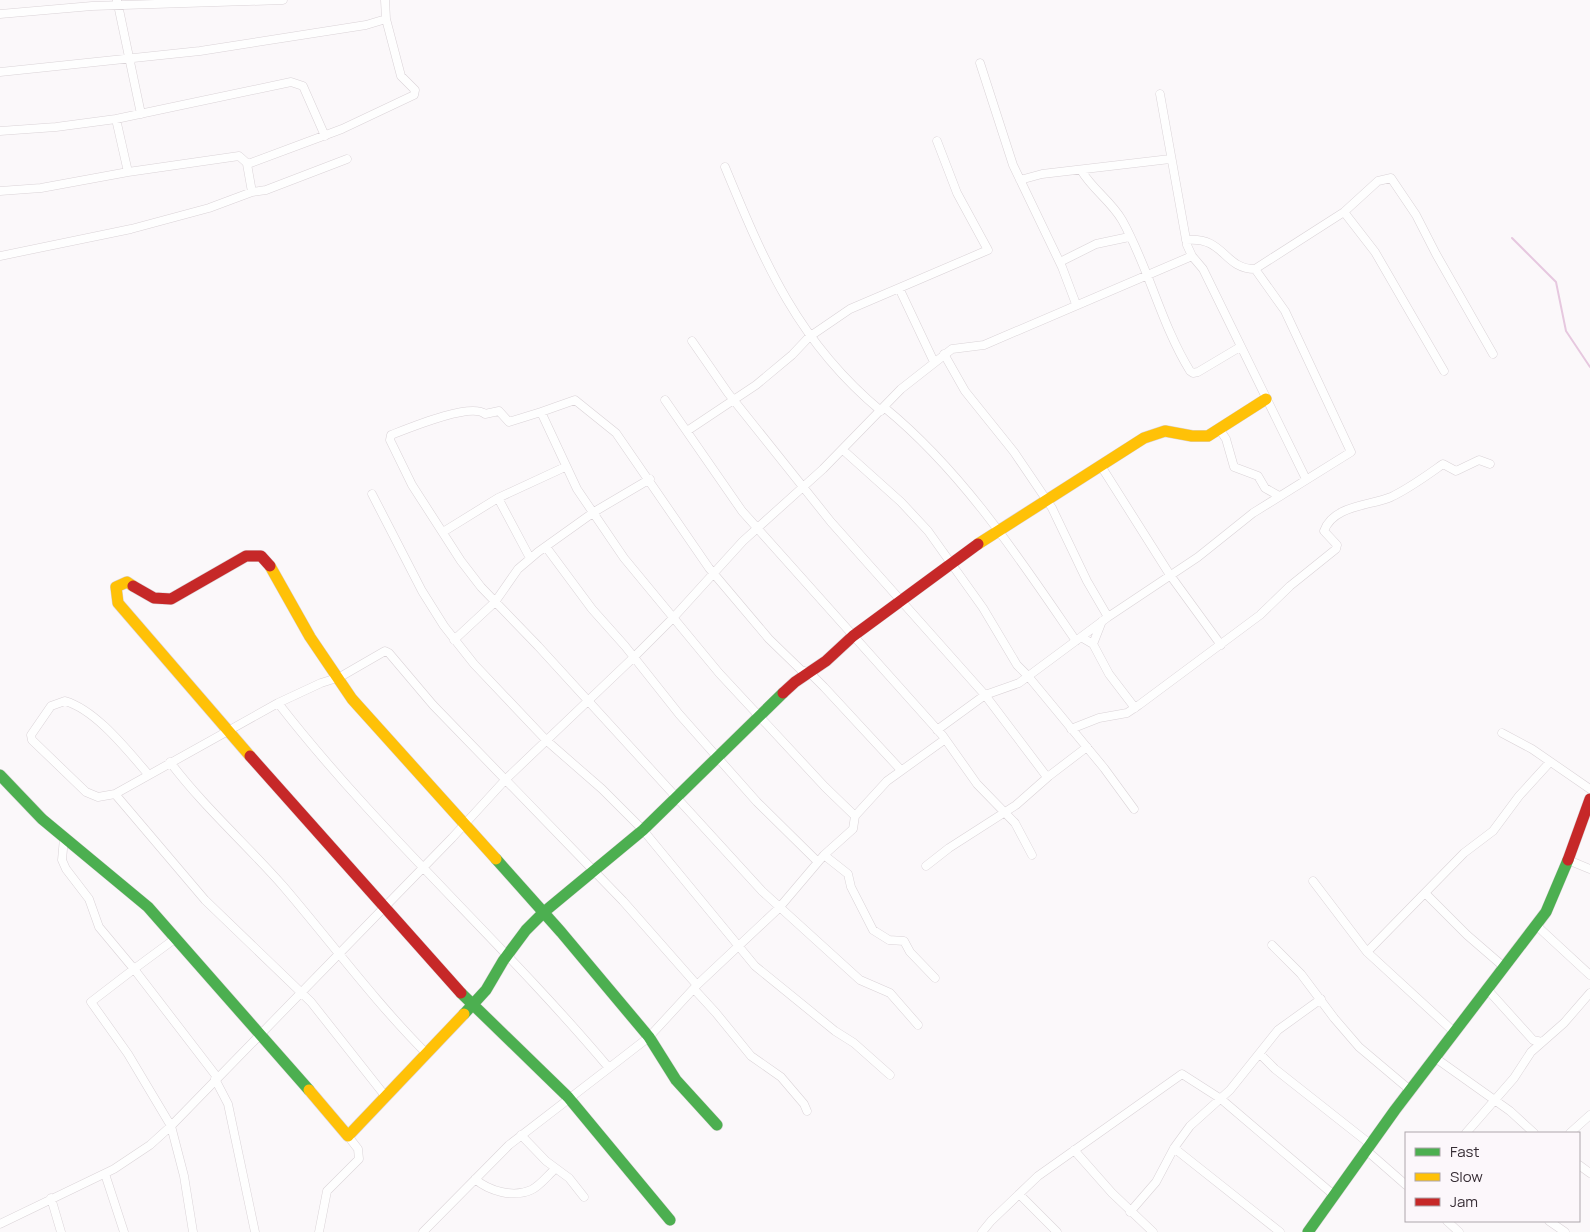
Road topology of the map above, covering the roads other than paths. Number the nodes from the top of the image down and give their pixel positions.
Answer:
1 (276, 0) edge
2 (283, 0) edge
3 (385, 0) edge
4 (118, 3) edge
5 (0, 14) edge
6 (386, 19) junction
7 (129, 60) junction
8 (980, 63) dead end
9 (0, 72) edge
10 (1160, 94) dead end
11 (141, 114) junction
12 (116, 119) junction
13 (0, 131) edge
14 (325, 136) junction
15 (937, 141) dead end
16 (347, 159) dead end
17 (1170, 159) junction
18 (247, 164) junction
19 (725, 167) dead end
20 (1081, 170) junction
21 (128, 172) junction
22 (1020, 180) junction
23 (0, 190) edge
24 (252, 192) junction
25 (1344, 212) junction
26 (1129, 237) junction
27 (1186, 240) junction
28 (0, 256) edge
29 (1192, 256) junction
30 (1060, 262) junction
31 (1255, 269) junction
32 (1147, 274) junction
33 (899, 288) junction
34 (1076, 304) junction
35 (809, 337) junction
36 (692, 341) dead end
37 (1240, 347) junction
38 (944, 354) junction
39 (1493, 354) dead end
40 (934, 362) junction
41 (1444, 371) dead end
42 (1266, 399) junction
43 (665, 400) dead end
44 (734, 400) junction
45 (883, 409) junction
46 (541, 412) junction
47 (1220, 430) junction
48 (687, 432) junction
49 (843, 450) junction
50 (1490, 464) dead end
51 (1101, 466) junction
52 (565, 467) junction
53 (1306, 479) junction
54 (650, 480) junction
55 (804, 487) junction
56 (372, 494) dead end
57 (1279, 496) junction
58 (498, 498) junction
59 (1046, 500) junction
60 (594, 512) junction
61 (758, 528) junction
62 (1000, 530) junction
63 (443, 532) junction
64 (546, 547) junction
65 (530, 558) junction
66 (952, 563) junction
67 (714, 574) junction
68 (1170, 575) junction
69 (495, 602) junction
70 (900, 603) junction
71 (673, 618) junction
72 (1105, 619) junction
73 (853, 636) junction
74 (1078, 639) junction
75 (454, 640) junction
76 (1093, 644) junction
77 (1220, 645) junction
78 (634, 657) junction
79 (810, 673) junction
80 (1028, 676) junction
81 (336, 678) junction
82 (985, 695) junction
83 (588, 702) junction
84 (278, 703) junction
85 (1135, 708) junction
86 (760, 716) junction
87 (1072, 729) junction
88 (227, 730) junction
89 (937, 730) junction
90 (1502, 733) dead end
91 (944, 740) junction
92 (547, 741) junction
93 (1087, 746) junction
94 (719, 756) junction
95 (170, 762) junction
96 (1550, 762) junction
97 (900, 769) junction
98 (148, 774) junction
99 (0, 775) edge
100 (1047, 777) junction
101 (506, 779) junction
102 (1590, 789) edge
103 (115, 794) junction
104 (676, 798) junction
105 (1590, 799) edge
106 (1134, 809) dead end
107 (1004, 812) junction
108 (855, 816) junction
109 (464, 823) junction
110 (643, 830) junction
111 (64, 838) junction
112 (824, 855) junction
113 (1032, 855) dead end
114 (1568, 860) junction
115 (818, 862) junction
116 (423, 866) junction
117 (926, 866) dead end
118 (1590, 869) edge
119 (594, 872) junction
120 (1313, 882) dead end
121 (1425, 892) junction
122 (383, 908) junction
123 (779, 908) junction
124 (544, 912) junction
125 (1537, 926) junction
126 (176, 938) junction
127 (739, 946) junction
128 (1272, 946) dead end
129 (340, 952) junction
130 (1367, 952) junction
131 (507, 954) junction
132 (1504, 967) junction
133 (134, 969) junction
134 (1590, 975) edge
135 (935, 978) dead end
136 (696, 987) junction
137 (1487, 989) junction
138 (300, 992) junction
139 (1590, 993) edge
140 (1321, 999) junction
141 (473, 1006) junction
142 (918, 1025) dead end
143 (1453, 1031) junction
144 (259, 1033) junction
145 (649, 1037) junction
146 (1533, 1040) junction
147 (1542, 1042) junction
148 (1531, 1052) junction
149 (428, 1054) junction
150 (1260, 1054) junction
151 (1434, 1057) junction
152 (609, 1068) junction
153 (890, 1075) dead end
154 (216, 1078) junction
155 (1410, 1090) junction
156 (386, 1097) junction
157 (568, 1097) junction
158 (1221, 1099) junction
159 (1495, 1101) junction
160 (807, 1111) dead end
161 (1590, 1115) edge
162 (717, 1124) dead end
163 (171, 1126) junction
164 (1467, 1132) edge
165 (1533, 1132) edge
166 (1571, 1132) edge
167 (521, 1135) junction
168 (348, 1136) junction
169 (1368, 1147) junction
170 (1174, 1148) junction
171 (1074, 1150) junction
172 (555, 1169) junction
173 (105, 1174) junction
174 (475, 1179) junction
175 (1405, 1184) edge
176 (1020, 1194) junction
177 (1334, 1196) junction
178 (584, 1197) dead end
179 (52, 1198) junction
180 (1130, 1212) junction
181 (670, 1220) dead end
182 (1448, 1222) edge
183 (1550, 1222) edge
184 (0, 1224) edge
185 (61, 1232) edge
186 (124, 1232) edge
187 (193, 1232) edge
188 (254, 1232) edge
189 (318, 1232) edge
190 (423, 1232) edge
191 (982, 1232) edge
192 (1057, 1232) edge
193 (1153, 1232) edge
194 (1280, 1232) edge
195 (1308, 1232) edge
196 (1459, 1232) edge
197 (1565, 1232) edge

1 - 2 street
1 - 4 street
3 - 6 street
4 - 5 street
4 - 7 street
6 - 7 street
6 - 14 street
7 - 9 street
7 - 11 street
8 - 22 street
10 - 17 street
11 - 12 street
11 - 14 street
12 - 13 street
12 - 21 street
14 - 18 street
15 - 33 street
16 - 24 street
17 - 20 street
17 - 27 street
18 - 21 street
18 - 24 street
19 - 35 street
20 - 22 street
20 - 26 street
21 - 23 street
22 - 30 street
24 - 28 street
25 - 31 street
25 - 39 street
25 - 41 street
26 - 30 street
26 - 32 street
27 - 29 street
27 - 31 street
29 - 32 street
29 - 37 street
30 - 34 street
31 - 53 street
32 - 34 street
32 - 37 street
33 - 35 street
33 - 40 street
34 - 38 street
35 - 44 street
35 - 45 street
36 - 44 street
37 - 42 street
38 - 40 street
38 - 59 street
40 - 45 street
42 - 47 street
42 - 53 street
43 - 48 street
44 - 48 street
44 - 55 street
45 - 49 street
45 - 62 street
46 - 52 street
46 - 54 street
46 - 63 street
47 - 51 street
47 - 57 street
48 - 61 street
49 - 55 street
49 - 66 street
50 - 77 street
51 - 59 street
51 - 68 street
52 - 58 street
52 - 60 street
53 - 57 street
54 - 60 street
54 - 67 street
55 - 61 street
55 - 70 street
56 - 75 street
57 - 68 street
58 - 63 street
58 - 65 street
59 - 62 street
59 - 72 street
60 - 64 street
60 - 71 street
61 - 67 street
61 - 73 street
62 - 66 street
62 - 74 street
63 - 69 street
64 - 65 street
64 - 78 street
65 - 69 street
66 - 70 street
66 - 80 street
67 - 71 street
67 - 79 street
68 - 72 street
68 - 77 street
69 - 75 street
69 - 83 street
70 - 73 street
70 - 82 street
71 - 78 street
71 - 86 street
72 - 74 street
72 - 76 street
73 - 79 street
73 - 89 street
74 - 76 street
74 - 80 street
75 - 92 street
76 - 85 street
77 - 85 street
78 - 83 street
78 - 94 street
79 - 86 street
79 - 97 street
80 - 82 street
80 - 87 street
81 - 84 street
81 - 88 street
81 - 101 street
81 - 109 street
82 - 89 street
82 - 100 street
83 - 92 street
83 - 104 street
84 - 88 street
84 - 116 street
85 - 87 street
86 - 94 street
86 - 108 street
87 - 93 street
88 - 95 street
88 - 122 street
89 - 91 street
90 - 96 street
91 - 97 street
91 - 107 street
92 - 101 street
92 - 110 street
93 - 100 street
93 - 106 street
94 - 104 street
94 - 115 street
95 - 98 street
95 - 129 street
96 - 102 street
96 - 121 street
97 - 108 street
98 - 103 street
98 - 103 street
99 - 111 street
100 - 107 street
101 - 109 street
101 - 119 street
103 - 138 street
104 - 110 street
104 - 123 street
105 - 114 street
107 - 113 street
107 - 117 street
108 - 112 street
109 - 116 street
109 - 124 street
110 - 119 street
110 - 127 street
111 - 126 street
111 - 133 street
112 - 115 street
112 - 135 street
114 - 118 street
114 - 125 street
115 - 123 street
116 - 122 street
116 - 131 street
119 - 124 street
119 - 136 street
120 - 130 street
121 - 130 street
121 - 132 street
122 - 129 street
122 - 141 street
123 - 127 street
123 - 142 street
124 - 131 street
124 - 145 street
125 - 132 street
125 - 134 street
126 - 133 street
126 - 144 street
127 - 136 street
127 - 153 street
128 - 140 street
129 - 138 street
129 - 149 street
130 - 143 street
131 - 141 street
131 - 152 street
132 - 137 street
133 - 154 street
133 - 163 street
136 - 145 street
136 - 160 street
137 - 143 street
137 - 146 street
138 - 144 street
138 - 156 street
139 - 147 street
140 - 150 street
140 - 155 street
141 - 149 street
141 - 157 street
143 - 151 street
144 - 154 street
144 - 168 street
145 - 152 street
145 - 162 street
146 - 147 street
146 - 148 street
147 - 148 street
148 - 159 street
149 - 156 street
150 - 158 street
150 - 169 street
151 - 155 street
151 - 159 street
152 - 157 street
154 - 163 street
154 - 188 street
155 - 169 street
156 - 168 street
157 - 167 street
157 - 181 street
158 - 170 street
158 - 171 street
158 - 177 street
159 - 164 street
159 - 165 street
161 - 166 street
163 - 173 street
163 - 187 street
167 - 172 street
167 - 174 street
168 - 189 street
169 - 175 street
169 - 177 street
170 - 180 street
170 - 194 street
171 - 176 street
171 - 180 street
172 - 174 street
172 - 178 street
173 - 179 street
173 - 186 street
174 - 190 street
176 - 191 street
176 - 192 street
177 - 195 street
179 - 184 street
179 - 185 street
180 - 193 street
182 - 196 street
183 - 197 street

